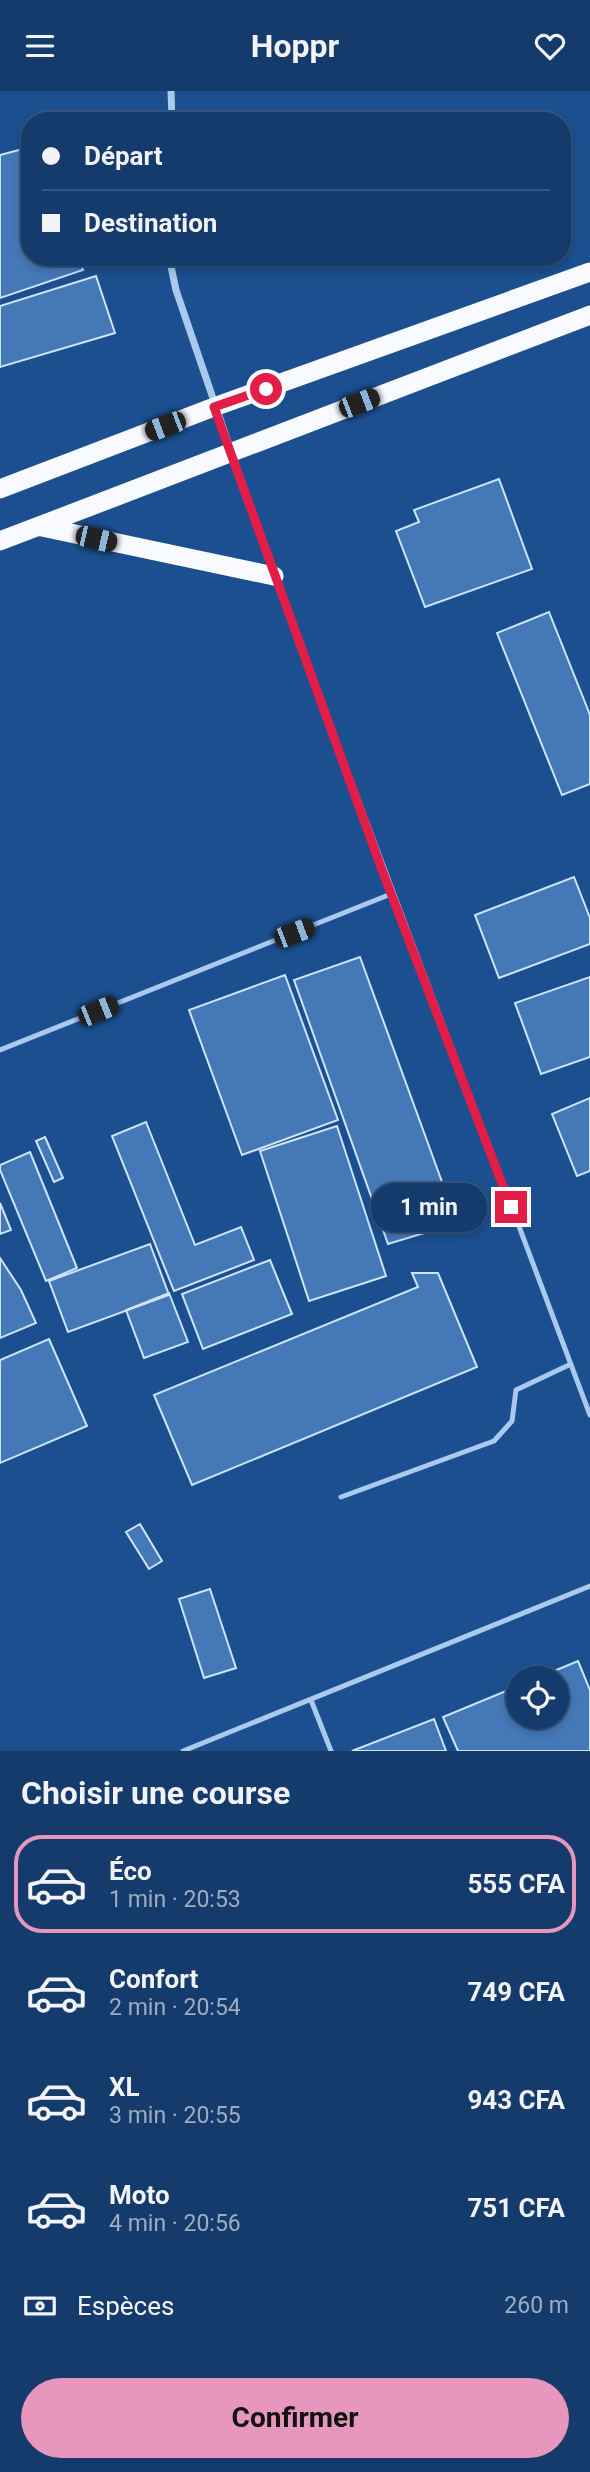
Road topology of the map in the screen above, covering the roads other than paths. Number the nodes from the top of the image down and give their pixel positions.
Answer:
1 (171, 91) edge
2 (172, 112) edge
3 (171, 266) edge
4 (590, 272) edge
5 (590, 315) edge
6 (214, 407) junction
7 (231, 452) junction
8 (0, 489) edge
9 (41, 527) junction
10 (0, 541) edge
11 (274, 576) junction
12 (391, 894) junction
13 (0, 1050) edge
14 (571, 1364) junction
15 (590, 1415) edge
16 (341, 1497) dead end
17 (590, 1586) edge
18 (311, 1700) junction
19 (183, 1751) edge
20 (331, 1751) edge

1 - 2 street
3 - 6 street
4 - 6 highway
5 - 7 highway
6 - 7 street
6 - 8 highway
7 - 9 highway
7 - 11 lane
9 - 10 highway
9 - 11 highway
11 - 12 lane
12 - 13 lane
12 - 14 lane
14 - 15 lane
14 - 16 lane
17 - 18 lane
18 - 19 lane
18 - 20 lane

